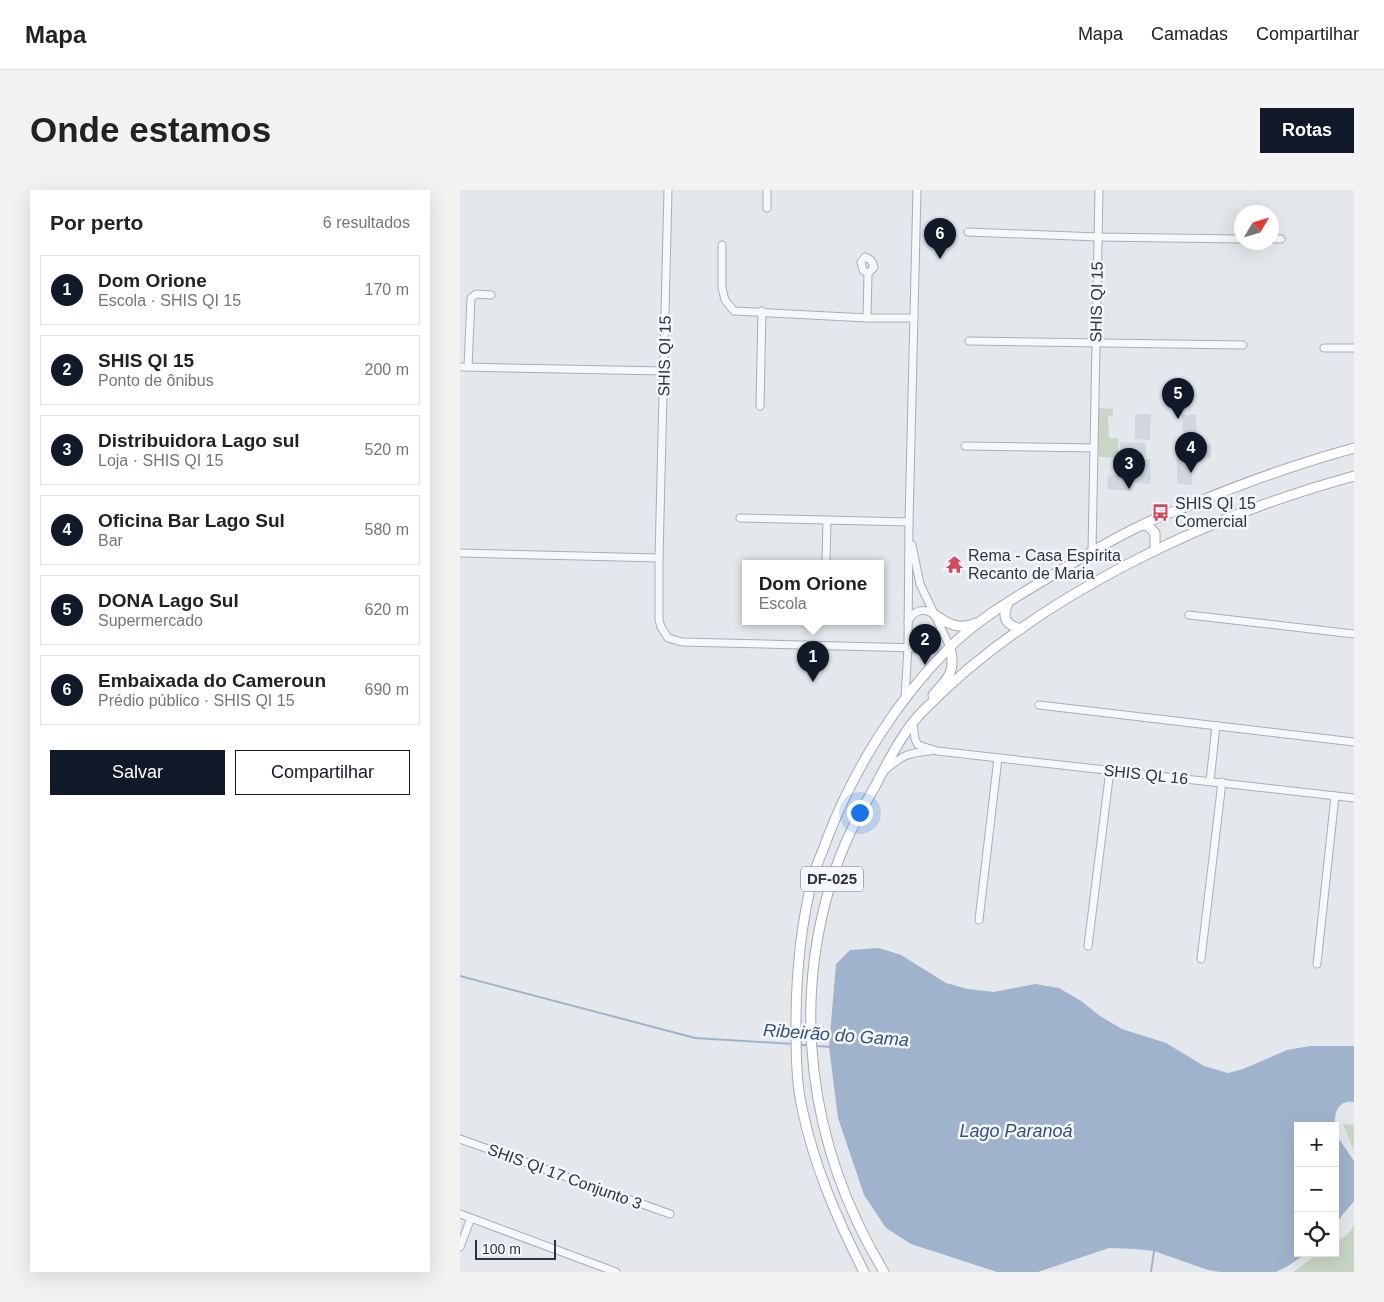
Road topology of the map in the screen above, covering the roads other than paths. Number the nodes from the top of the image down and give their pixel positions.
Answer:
1 (668, 190) edge
2 (767, 190) edge
3 (917, 190) edge
4 (1099, 190) edge
5 (767, 208) dead end
6 (968, 232) dead end
7 (1098, 237) junction
8 (1234, 239) edge
9 (722, 245) dead end
10 (868, 274) dead end
11 (491, 295) dead end
12 (762, 311) junction
13 (867, 318) junction
14 (914, 318) junction
15 (968, 341) dead end
16 (1095, 344) junction
17 (1243, 345) dead end
18 (1324, 348) dead end
19 (1354, 348) edge
20 (664, 370) junction
21 (760, 406) dead end
22 (965, 446) dead end
23 (1094, 448) junction
24 (1354, 448) edge
25 (1354, 476) edge
26 (740, 518) dead end
27 (827, 520) junction
28 (1142, 524) junction
29 (909, 525) junction
30 (1092, 534) junction
31 (1105, 544) junction
32 (1092, 551) junction
33 (1155, 551) junction
34 (461, 553) edge
35 (659, 558) junction
36 (826, 560) edge
37 (1008, 602) junction
38 (1189, 615) dead end
39 (935, 616) junction
40 (986, 618) junction
41 (908, 623) junction
42 (941, 628) junction
43 (1021, 629) junction
44 (1354, 634) edge
45 (908, 647) junction
46 (950, 647) junction
47 (905, 698) junction
48 (1039, 705) dead end
49 (920, 713) junction
50 (913, 724) junction
51 (1216, 726) junction
52 (1354, 742) edge
53 (938, 751) junction
54 (998, 758) junction
55 (1110, 770) junction
56 (881, 774) junction
57 (1210, 781) junction
58 (1222, 782) junction
59 (1335, 796) junction
60 (1354, 798) edge
61 (837, 812) junction
62 (854, 822) junction
63 (979, 920) dead end
64 (1088, 946) dead end
65 (1201, 959) dead end
66 (1317, 964) dead end
67 (460, 1139) edge
68 (460, 1214) edge
69 (670, 1214) dead end
70 (471, 1218) junction
71 (844, 1232) junction
72 (867, 1244) junction
73 (460, 1247) edge
74 (616, 1272) edge
75 (864, 1272) edge
76 (884, 1272) edge

1 - 20 street, SHIS QI 15
2 - 5 street
3 - 14 street
4 - 7 street, SHIS QI 15
6 - 7 street
7 - 8 street
7 - 16 street, SHIS QI 15
9 - 12 street
10 - 13 street
11 - 20 street
12 - 13 street
12 - 21 street
13 - 14 street
14 - 29 street
15 - 16 street
16 - 17 street
16 - 23 street, SHIS QI 15
18 - 19 street
20 - 35 street, SHIS QI 15
22 - 23 street
23 - 30 street, SHIS QI 15
24 - 28 main road, DF-025
25 - 33 main road, DF-025
26 - 27 street
27 - 29 street
27 - 36 street
28 - 31 main road, DF-025
28 - 33 main road
29 - 39 street
29 - 41 street
30 - 31 street
30 - 32 street, SHIS QI 15
31 - 32 main road, DF-025
32 - 37 main road, DF-025
33 - 43 main road, DF-025
34 - 35 street
35 - 45 street, SHIS QI 15
37 - 40 main road, DF-025
37 - 43 main road
38 - 44 street
39 - 40 main road
39 - 41 street
39 - 42 street
40 - 46 main road, DF-025
41 - 45 street
42 - 45 street
42 - 46 street
43 - 49 main road, DF-025
45 - 47 street
46 - 47 main road, DF-025
46 - 49 main road
47 - 61 main road, DF-025
48 - 51 street
49 - 50 main road, DF-025
50 - 53 street, SHIS QL 16
50 - 56 main road, DF-025
51 - 52 street
51 - 57 street
53 - 54 street, SHIS QL 16
53 - 56 street, SHIS QL 16
54 - 55 street, SHIS QL 16
54 - 63 street
55 - 57 street, SHIS QL 16
55 - 64 street
56 - 62 main road, DF-025
57 - 58 street, SHIS QL 16
58 - 59 street, SHIS QL 16
58 - 65 street
59 - 60 street, SHIS QL 16
59 - 66 street
61 - 62 main road
61 - 71 main road, DF-025
62 - 72 main road, DF-025
67 - 69 street, SHIS QI 17 Conjunto 3
68 - 70 street
70 - 73 street
70 - 74 street
71 - 72 main road
71 - 75 main road, DF-025
72 - 76 main road, DF-025

